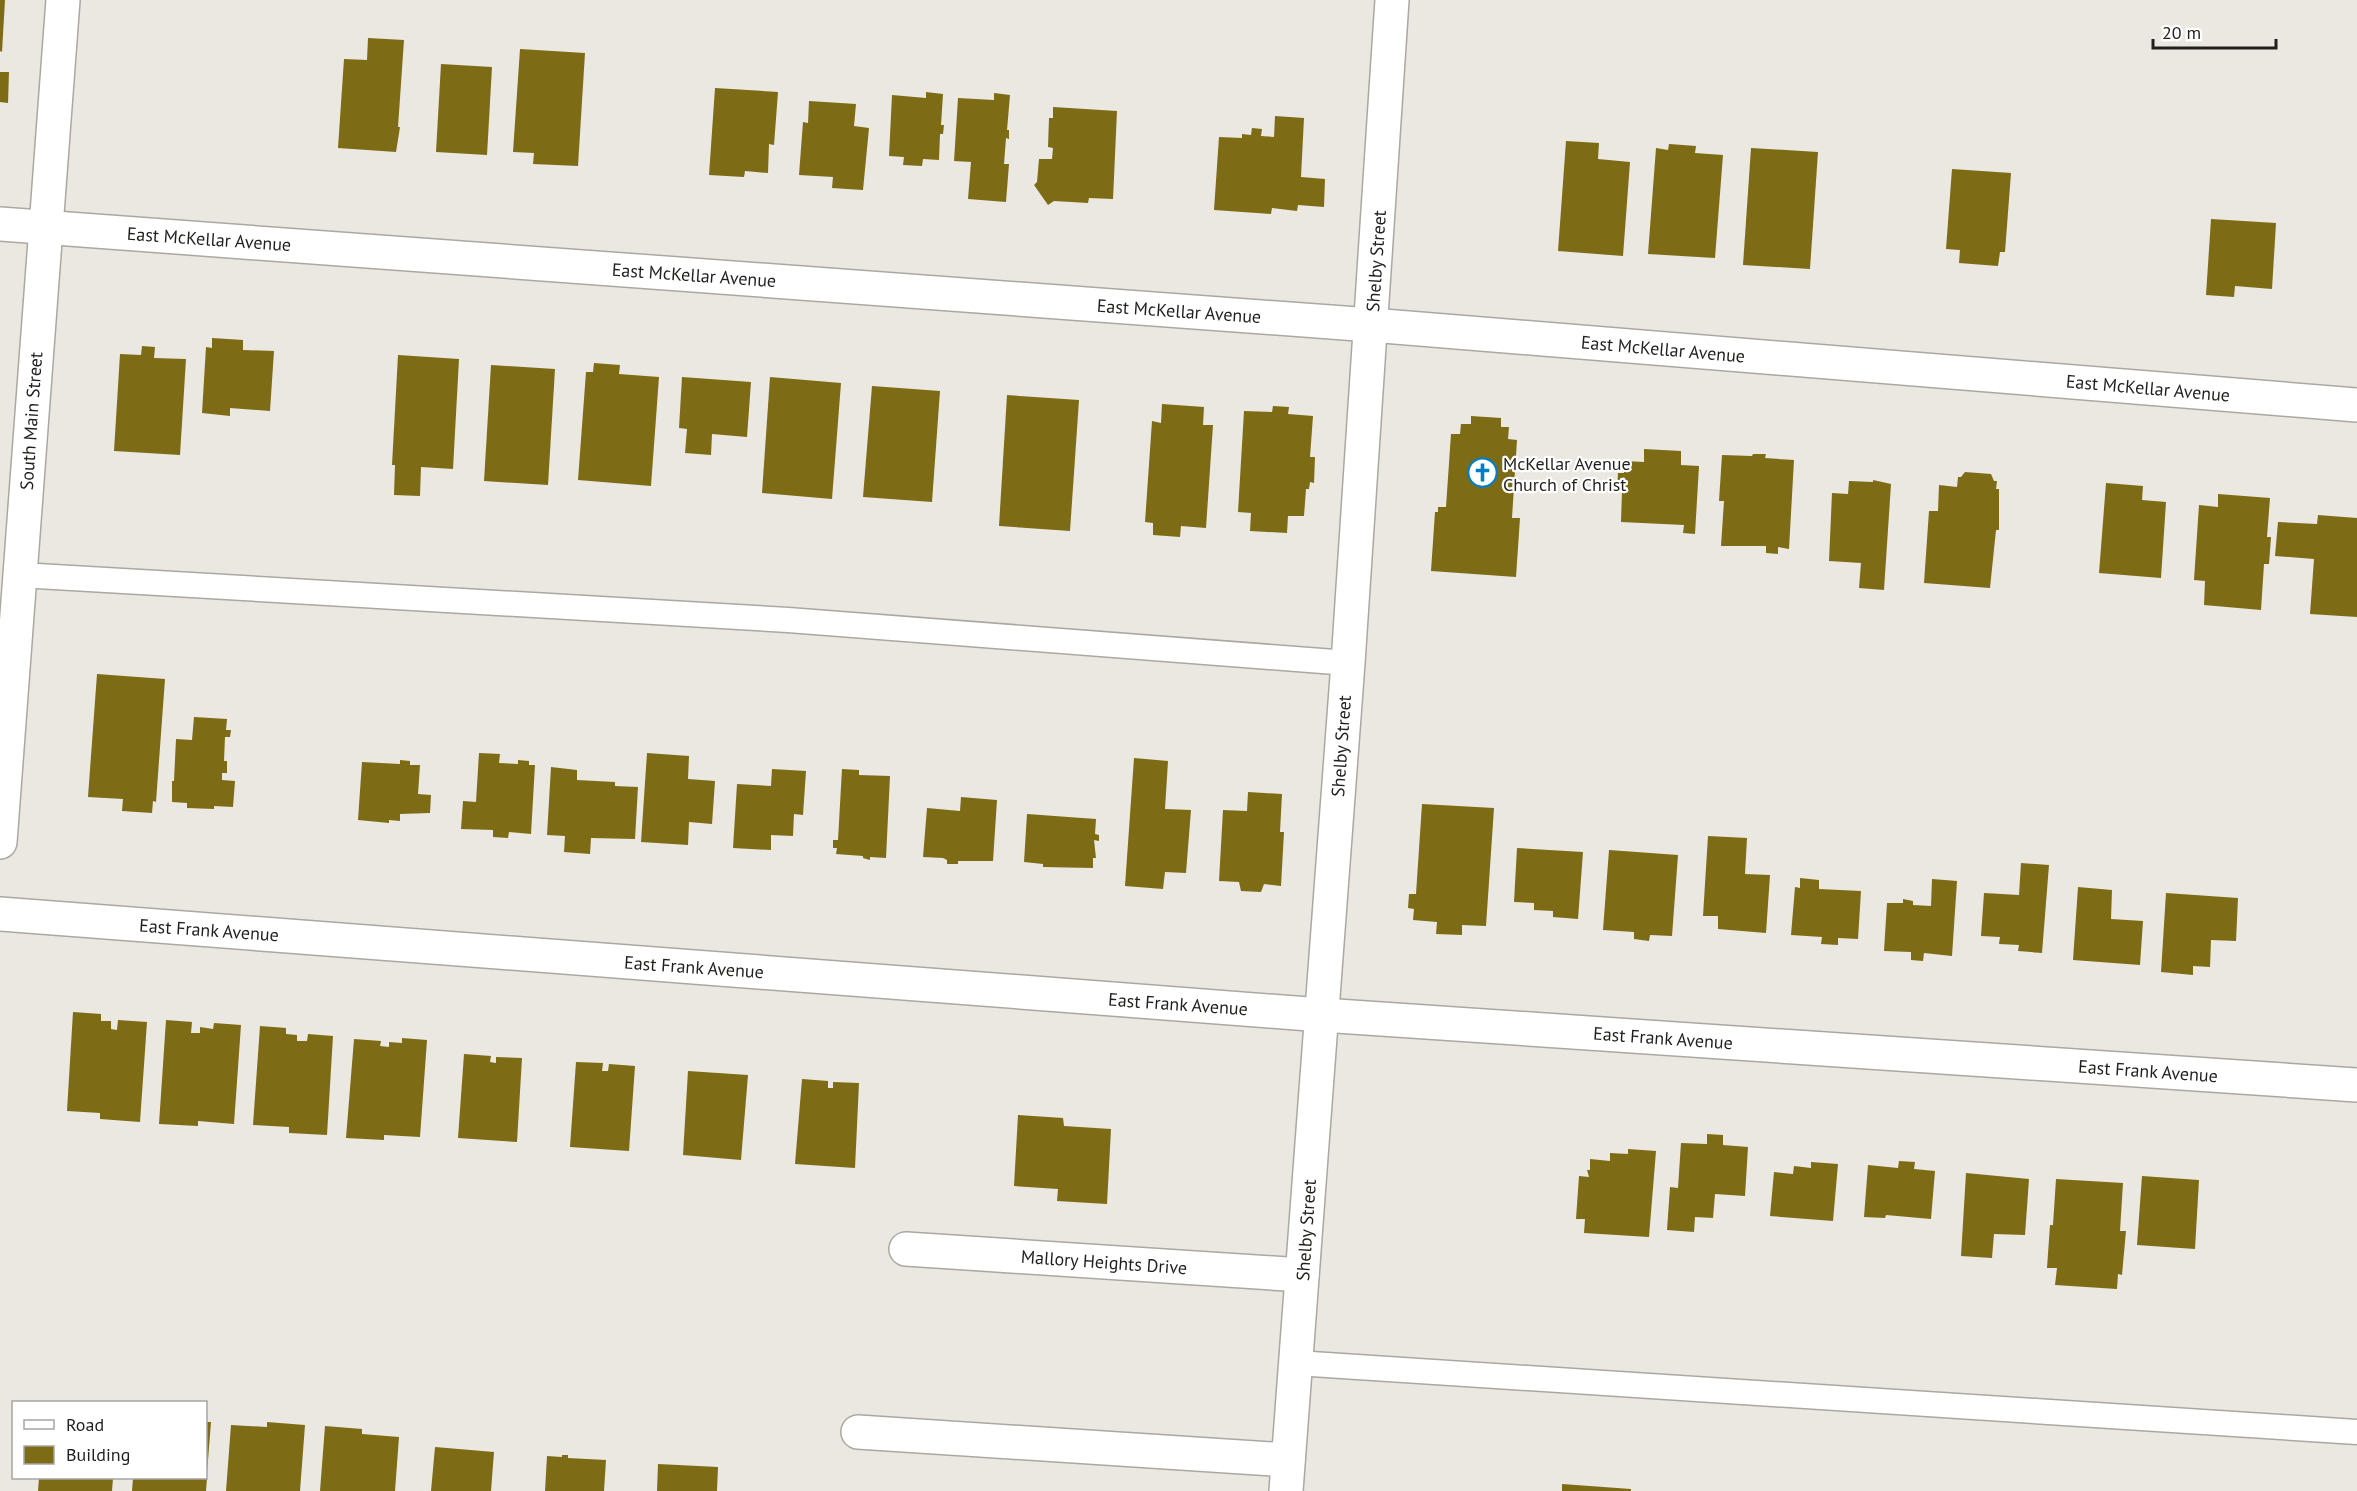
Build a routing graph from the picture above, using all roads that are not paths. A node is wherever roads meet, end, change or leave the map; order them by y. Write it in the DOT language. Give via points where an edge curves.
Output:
graph roads {
  1 [pos="63,0"];
  2 [pos="1392,0"];
  3 [pos="0,224"];
  4 [pos="45,227"];
  5 [pos="1371,325"];
  6 [pos="2357,405"];
  7 [pos="20,574"];
  8 [pos="1347,663"];
  9 [pos="0,842"];
  10 [pos="0,914"];
  11 [pos="1322,1016"];
  12 [pos="2357,1085"];
  13 [pos="906,1248"];
  14 [pos="1302,1275"];
  15 [pos="1296,1363"];
  16 [pos="858,1432"];
  17 [pos="2357,1432"];
  18 [pos="1287,1476"];
  1 -- 4 [label="street, South Main Street"];
  2 -- 5 [label="street, Shelby Street"];
  3 -- 4 [label="street, East McKellar Avenue"];
  4 -- 5 [label="street, East McKellar Avenue"];
  4 -- 7 [label="street, South Main Street"];
  5 -- 6 [label="street, East McKellar Avenue"];
  5 -- 8 [label="street, Shelby Street"];
  7 -- 8 [label="lane" via="788,620"];
  7 -- 9 [label="street, South Main Street"];
  8 -- 11 [label="street, Shelby Street"];
  10 -- 11 [label="street, East Frank Avenue"];
  11 -- 12 [label="street, East Frank Avenue"];
  11 -- 14 [label="street, Shelby Street"];
  13 -- 14 [label="street, Mallory Heights Drive"];
  14 -- 15 [label="street, Shelby Street"];
  15 -- 17 [label="lane"];
  15 -- 18 [label="street, Shelby Street"];
  16 -- 18 [label="street"];
}
